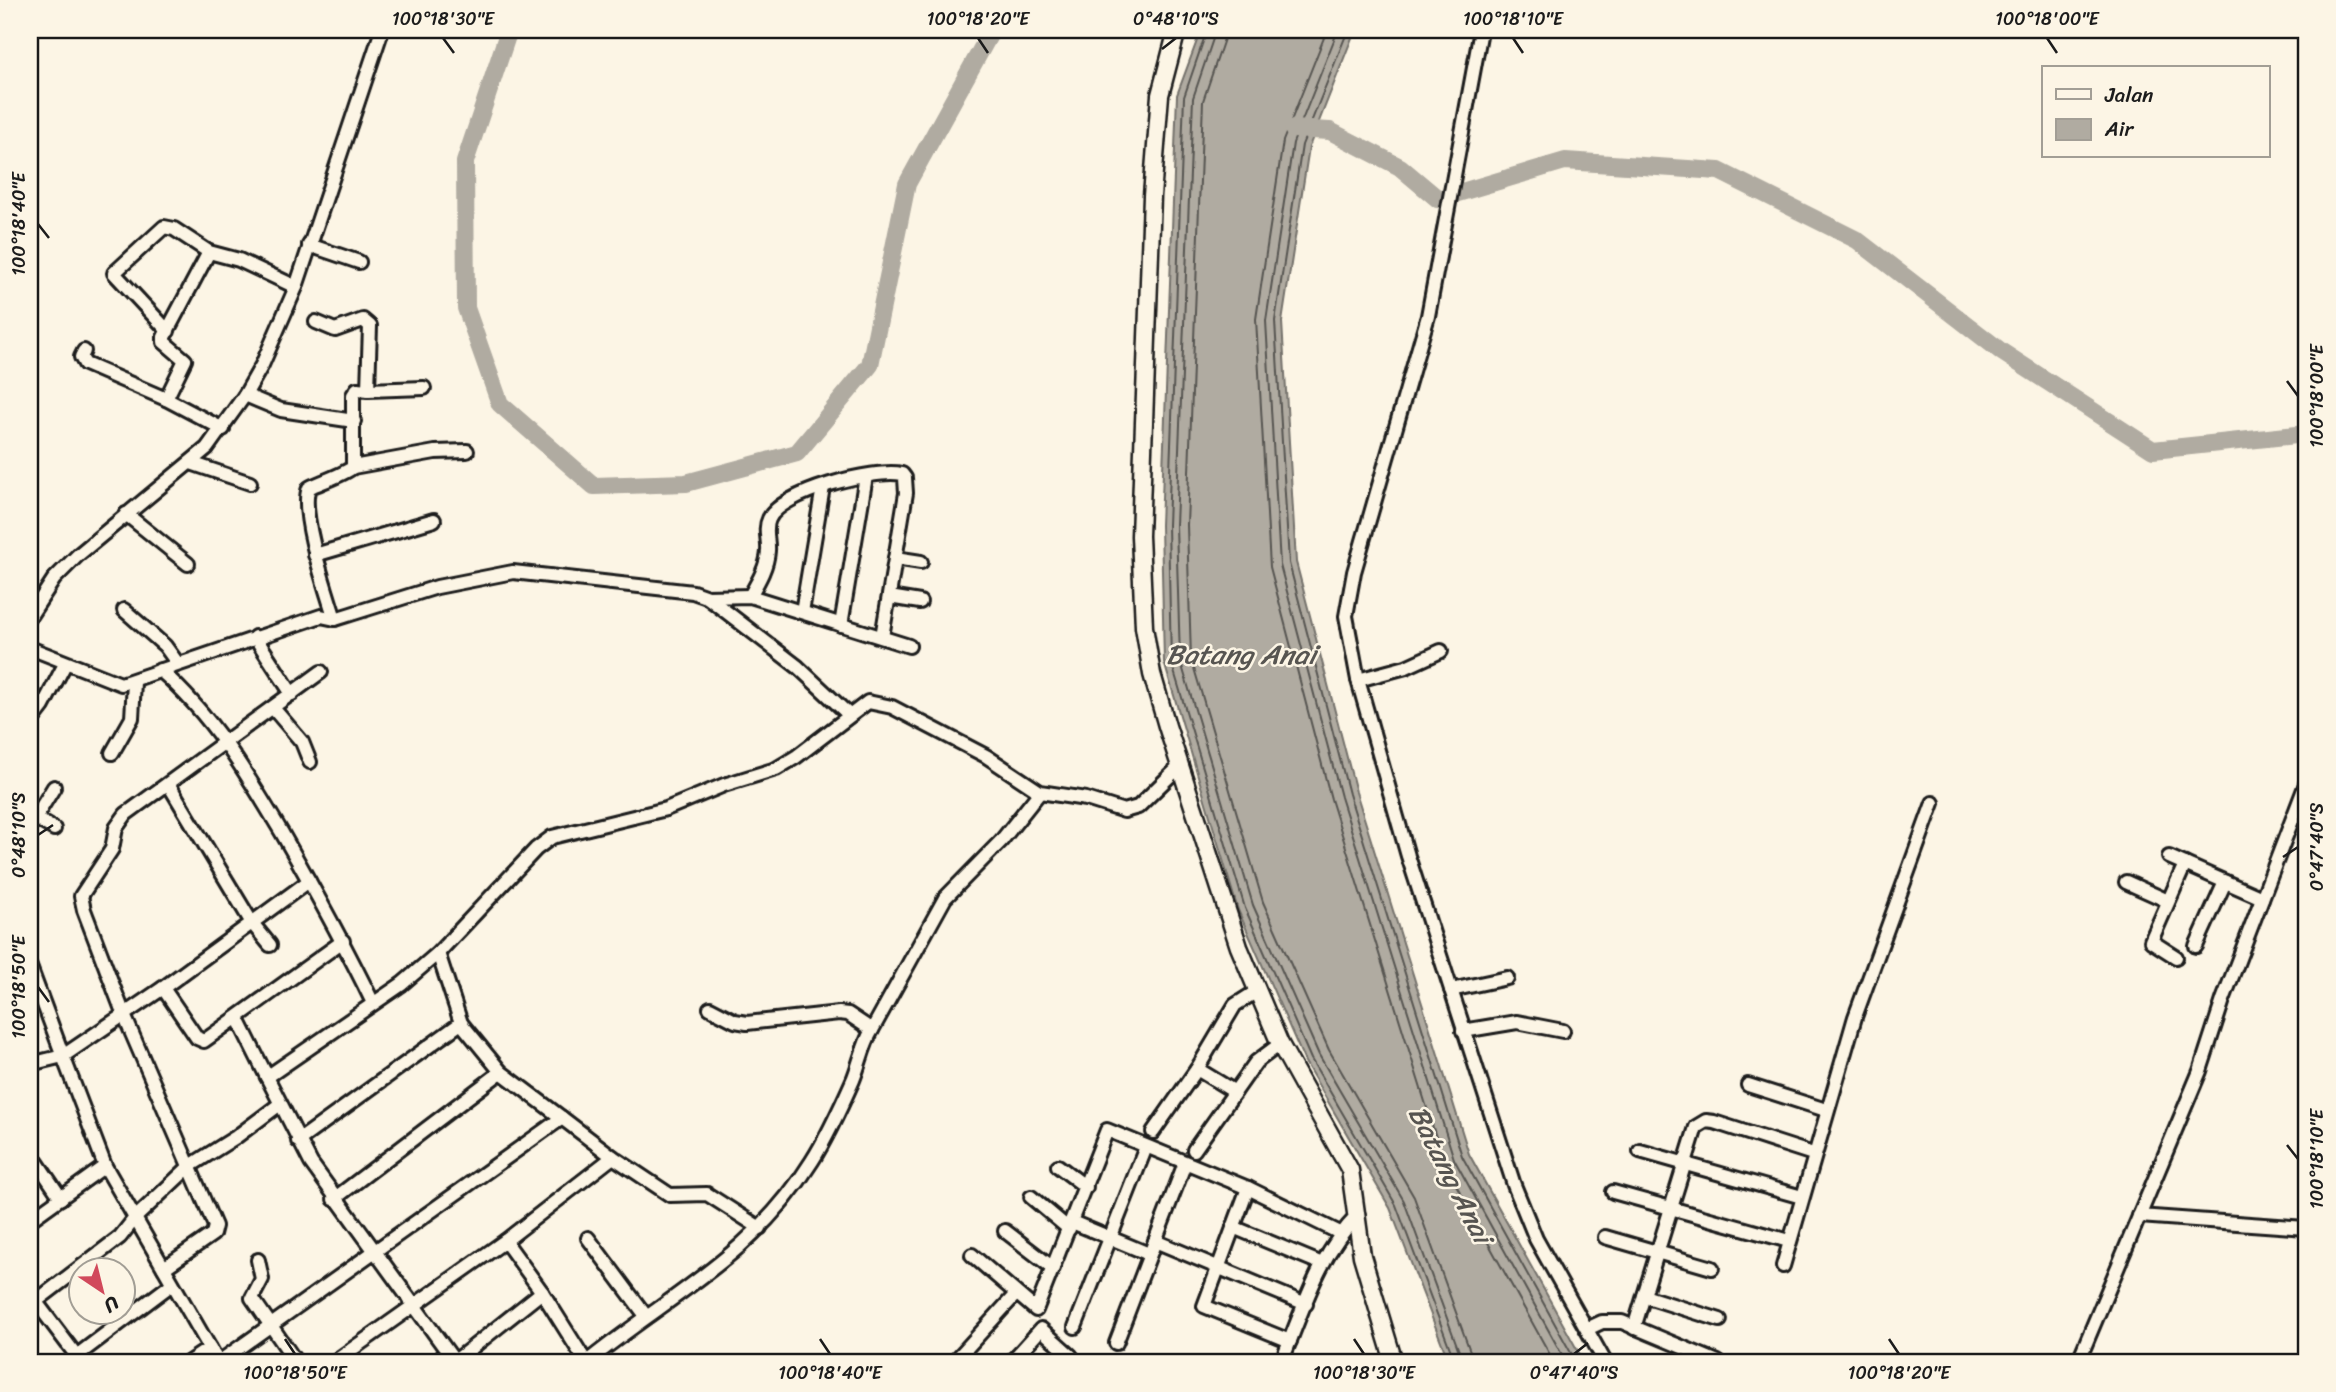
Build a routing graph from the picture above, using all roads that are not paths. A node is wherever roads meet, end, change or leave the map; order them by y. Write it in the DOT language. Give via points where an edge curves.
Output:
graph roads {
  1 [pos="382,30"];
  2 [pos="1177,30"];
  3 [pos="1481,30"];
  4 [pos="309,245"];
  5 [pos="209,252"];
  6 [pos="359,262"];
  7 [pos="296,287"];
  8 [pos="316,322"];
  9 [pos="168,331"];
  10 [pos="84,351"];
  11 [pos="424,388"];
  12 [pos="368,390"];
  13 [pos="245,395"];
  14 [pos="166,399"];
  15 [pos="354,421"];
  16 [pos="223,429"];
  17 [pos="467,451"];
  18 [pos="191,463"];
  19 [pos="353,467"];
  20 [pos="866,476"];
  21 [pos="250,483"];
  22 [pos="823,486"];
  23 [pos="126,514"];
  24 [pos="434,520"];
  25 [pos="316,555"];
  26 [pos="895,558"];
  27 [pos="921,562"];
  28 [pos="188,564"];
  29 [pos="750,596"];
  30 [pos="707,597"];
  31 [pos="889,597"];
  32 [pos="920,602"];
  33 [pos="124,610"];
  34 [pos="802,612"];
  35 [pos="30,616"];
  36 [pos="335,618"];
  37 [pos="841,625"];
  38 [pos="255,637"];
  39 [pos="882,637"];
  40 [pos="909,646"];
  41 [pos="30,648"];
  42 [pos="1441,651"];
  43 [pos="65,664"];
  44 [pos="177,664"];
  45 [pos="160,670"];
  46 [pos="321,672"];
  47 [pos="1358,680"];
  48 [pos="134,682"];
  49 [pos="292,694"];
  50 [pos="272,708"];
  51 [pos="848,714"];
  52 [pos="30,723"];
  53 [pos="225,740"];
  54 [pos="112,753"];
  55 [pos="310,762"];
  56 [pos="1180,766"];
  57 [pos="2306,784"];
  58 [pos="169,785"];
  59 [pos="54,787"];
  60 [pos="1040,792"];
  61 [pos="1933,803"];
  62 [pos="33,816"];
  63 [pos="54,829"];
  64 [pos="2169,857"];
  65 [pos="2185,864"];
  66 [pos="309,881"];
  67 [pos="2126,882"];
  68 [pos="2225,882"];
  69 [pos="2262,898"];
  70 [pos="2168,901"];
  71 [pos="252,923"];
  72 [pos="343,941"];
  73 [pos="270,945"];
  74 [pos="2196,946"];
  75 [pos="438,953"];
  76 [pos="2176,957"];
  77 [pos="30,967"];
  78 [pos="1507,978"];
  79 [pos="163,988"];
  80 [pos="34,990"];
  81 [pos="1451,990"];
  82 [pos="1257,991"];
  83 [pos="373,1003"];
  84 [pos="710,1008"];
  85 [pos="124,1015"];
  86 [pos="238,1019"];
  87 [pos="461,1023"];
  88 [pos="872,1030"];
  89 [pos="1464,1031"];
  90 [pos="1563,1031"];
  91 [pos="1280,1044"];
  92 [pos="63,1056"];
  93 [pos="30,1064"];
  94 [pos="1197,1069"];
  95 [pos="501,1072"];
  96 [pos="267,1077"];
  97 [pos="1748,1085"];
  98 [pos="1235,1092"];
  99 [pos="280,1104"];
  100 [pos="1826,1110"];
  101 [pos="562,1118"];
  102 [pos="1153,1132"];
  103 [pos="298,1141"];
  104 [pos="1146,1147"];
  105 [pos="1194,1150"];
  106 [pos="1640,1151"];
  107 [pos="30,1152"];
  108 [pos="1814,1154"];
  109 [pos="613,1157"];
  110 [pos="1185,1163"];
  111 [pos="1685,1165"];
  112 [pos="105,1166"];
  113 [pos="190,1166"];
  114 [pos="1058,1166"];
  115 [pos="1086,1187"];
  116 [pos="1248,1188"];
  117 [pos="1614,1192"];
  118 [pos="1031,1197"];
  119 [pos="1802,1197"];
  120 [pos="61,1198"];
  121 [pos="334,1199"];
  122 [pos="1672,1209"];
  123 [pos="1358,1215"];
  124 [pos="2139,1216"];
  125 [pos="135,1218"];
  126 [pos="30,1220"];
  127 [pos="1070,1225"];
  128 [pos="1233,1227"];
  129 [pos="760,1228"];
  130 [pos="2306,1228"];
  131 [pos="1005,1231"];
  132 [pos="1340,1233"];
  133 [pos="1605,1237"];
  134 [pos="588,1238"];
  135 [pos="1110,1238"];
  136 [pos="505,1241"];
  137 [pos="1155,1241"];
  138 [pos="1789,1241"];
  139 [pos="1659,1250"];
  140 [pos="375,1251"];
  141 [pos="1149,1254"];
  142 [pos="971,1255"];
  143 [pos="258,1260"];
  144 [pos="1320,1264"];
  145 [pos="1783,1266"];
  146 [pos="1216,1267"];
  147 [pos="163,1268"];
  148 [pos="1053,1268"];
  149 [pos="1712,1268"];
  150 [pos="172,1284"];
  151 [pos="542,1292"];
  152 [pos="1016,1294"];
  153 [pos="1644,1296"];
  154 [pos="32,1298"];
  155 [pos="414,1303"];
  156 [pos="1306,1304"];
  157 [pos="646,1316"];
  158 [pos="1720,1320"];
  159 [pos="269,1326"];
  160 [pos="1075,1327"];
  161 [pos="1634,1328"];
  162 [pos="1587,1329"];
  163 [pos="1116,1343"];
  164 [pos="210,1348"];
  165 [pos="76,1360"];
  166 [pos="189,1362"];
  167 [pos="219,1362"];
  168 [pos="296,1362"];
  169 [pos="334,1362"];
  170 [pos="454,1362"];
  171 [pos="587,1362"];
  172 [pos="954,1362"];
  173 [pos="1011,1362"];
  174 [pos="1066,1362"];
  175 [pos="1394,1362"];
  176 [pos="1605,1362"];
  177 [pos="1718,1362"];
  178 [pos="2078,1362"];
  1 -- 4 [label="street"];
  2 -- 56 [label="street" via="1160,95 1155,154 1140,536 1150,662"];
  3 -- 47 [label="street" via="1428,316 1347,598 1348,636"];
  4 -- 6 [label="street"];
  4 -- 7 [label="street"];
  5 -- 7 [label="street" via="239,260"];
  5 -- 9 [label="street"];
  5 -- 9 [label="street" via="164,227 115,270 115,276"];
  7 -- 13 [label="street"];
  8 -- 12 [label="street" via="335,330 368,321"];
  9 -- 14 [label="street" via="164,342 185,360"];
  10 -- 14 [label="street" via="85,364"];
  11 -- 12 [label="street"];
  12 -- 15 [label="street" via="355,390"];
  13 -- 15 [label="street" via="281,410"];
  13 -- 16 [label="street"];
  14 -- 16 [label="street"];
  15 -- 19 [label="street"];
  16 -- 18 [label="street"];
  17 -- 19 [label="street"];
  18 -- 21 [label="street"];
  18 -- 23 [label="street"];
  19 -- 25 [label="street" via="336,479 310,487 308,505"];
  20 -- 22 [label="street"];
  20 -- 26 [label="street" via="894,472 905,478"];
  20 -- 37 [label="street"];
  22 -- 29 [label="street" via="773,512 767,523 764,569"];
  22 -- 34 [label="street"];
  23 -- 28 [label="street"];
  23 -- 35 [label="street" via="54,579"];
  24 -- 25 [label="street"];
  25 -- 36 [label="street"];
  26 -- 27 [label="street"];
  26 -- 31 [label="street"];
  29 -- 30 [label="street"];
  29 -- 34 [label="street"];
  30 -- 36 [label="street" via="513,572 437,587"];
  30 -- 51 [label="street" via="798,667"];
  31 -- 32 [label="street"];
  31 -- 39 [label="street"];
  33 -- 44 [label="street" via="165,646"];
  34 -- 37 [label="street"];
  36 -- 38 [label="street" via="321,616"];
  37 -- 39 [label="street"];
  38 -- 44 [label="street"];
  38 -- 49 [label="street"];
  39 -- 40 [label="street"];
  41 -- 43 [label="street"];
  42 -- 47 [label="street" via="1406,667"];
  43 -- 48 [label="street" via="114,683"];
  43 -- 52 [label="street"];
  44 -- 45 [label="street"];
  45 -- 48 [label="street"];
  45 -- 53 [label="street"];
  46 -- 49 [label="street"];
  47 -- 81 [label="street"];
  48 -- 54 [label="street" via="132,718"];
  49 -- 50 [label="street"];
  50 -- 53 [label="street"];
  50 -- 55 [label="street" via="302,742"];
  51 -- 60 [label="street" via="868,702 892,707 986,756"];
  51 -- 75 [label="street" via="776,769 666,809 552,837"];
  53 -- 58 [label="street"];
  53 -- 66 [label="street"];
  56 -- 60 [label="street" via="1129,812"];
  56 -- 82 [label="street"];
  57 -- 69 [label="street"];
  58 -- 71 [label="street"];
  58 -- 85 [label="street" via="119,821 112,849 81,896"];
  59 -- 62 [label="street"];
  60 -- 88 [label="street" via="1002,841 945,898"];
  61 -- 100 [label="street"];
  62 -- 63 [label="street"];
  64 -- 65 [label="street"];
  65 -- 68 [label="street"];
  65 -- 70 [label="street"];
  66 -- 71 [label="street"];
  66 -- 72 [label="street"];
  67 -- 70 [label="street"];
  68 -- 69 [label="street"];
  68 -- 74 [label="street"];
  69 -- 124 [label="street" via="2200,1071"];
  70 -- 76 [label="street" via="2151,941"];
  71 -- 73 [label="street"];
  71 -- 79 [label="street"];
  72 -- 83 [label="street"];
  72 -- 86 [label="street"];
  75 -- 83 [label="street"];
  75 -- 87 [label="street"];
  77 -- 80 [label="street"];
  78 -- 81 [label="street"];
  79 -- 85 [label="street"];
  79 -- 86 [label="street" via="201,1041"];
  80 -- 92 [label="street"];
  81 -- 89 [label="street"];
  82 -- 91 [label="street"];
  82 -- 94 [label="street" via="1235,1005"];
  83 -- 96 [label="street"];
  84 -- 88 [label="street" via="747,1023 848,1014"];
  85 -- 92 [label="street"];
  85 -- 113 [label="street"];
  86 -- 96 [label="street"];
  87 -- 95 [label="street"];
  87 -- 103 [label="street"];
  88 -- 129 [label="street" via="813,1160"];
  89 -- 90 [label="street" via="1517,1022"];
  89 -- 162 [label="street" via="1530,1226"];
  91 -- 98 [label="street" via="1261,1056"];
  91 -- 123 [label="street" via="1350,1170"];
  92 -- 93 [label="street"];
  92 -- 112 [label="street"];
  94 -- 98 [label="street"];
  94 -- 102 [label="street"];
  95 -- 101 [label="street"];
  95 -- 121 [label="street"];
  96 -- 99 [label="street"];
  97 -- 100 [label="street"];
  98 -- 105 [label="street"];
  99 -- 103 [label="street"];
  99 -- 113 [label="street"];
  100 -- 108 [label="street"];
  101 -- 109 [label="street"];
  101 -- 140 [label="street"];
  103 -- 121 [label="street"];
  104 -- 110 [label="street"];
  104 -- 115 [label="street" via="1108,1130"];
  104 -- 135 [label="street"];
  106 -- 111 [label="street"];
  107 -- 120 [label="street"];
  108 -- 111 [label="street" via="1706,1121 1696,1127"];
  108 -- 119 [label="street"];
  109 -- 129 [label="street" via="670,1195 707,1194"];
  109 -- 136 [label="street"];
  110 -- 116 [label="street"];
  110 -- 137 [label="street"];
  111 -- 119 [label="street"];
  111 -- 122 [label="street"];
  112 -- 120 [label="street"];
  112 -- 125 [label="street"];
  113 -- 125 [label="street"];
  113 -- 147 [label="street" via="215,1231"];
  114 -- 115 [label="street"];
  115 -- 127 [label="street"];
  116 -- 128 [label="street"];
  116 -- 132 [label="street"];
  117 -- 122 [label="street"];
  118 -- 127 [label="street"];
  119 -- 138 [label="street"];
  120 -- 126 [label="street"];
  121 -- 140 [label="street"];
  122 -- 138 [label="street"];
  122 -- 139 [label="street"];
  123 -- 132 [label="street"];
  123 -- 175 [label="street" via="1362,1256"];
  124 -- 130 [label="street"];
  124 -- 178 [label="street"];
  125 -- 147 [label="street"];
  125 -- 154 [label="street" via="120,1237"];
  127 -- 135 [label="street"];
  127 -- 148 [label="street"];
  128 -- 144 [label="street"];
  128 -- 146 [label="street"];
  129 -- 157 [label="street" via="698,1284"];
  131 -- 148 [label="street"];
  132 -- 144 [label="street"];
  133 -- 139 [label="street"];
  134 -- 157 [label="street"];
  135 -- 141 [label="street"];
  135 -- 160 [label="street"];
  136 -- 151 [label="street"];
  136 -- 155 [label="street"];
  137 -- 141 [label="street"];
  137 -- 146 [label="street"];
  138 -- 145 [label="street"];
  139 -- 149 [label="street"];
  139 -- 153 [label="street"];
  140 -- 155 [label="street"];
  140 -- 159 [label="street"];
  141 -- 163 [label="street"];
  142 -- 152 [label="street"];
  143 -- 159 [label="street" via="262,1279 252,1298"];
  144 -- 156 [label="street"];
  146 -- 156 [label="street"];
  146 -- 156 [label="street" via="1204,1300 1206,1309 1288,1347"];
  147 -- 150 [label="street"];
  148 -- 152 [label="street" via="1036,1310"];
  150 -- 164 [label="street"];
  150 -- 165 [label="street"];
  151 -- 170 [label="street"];
  151 -- 171 [label="street"];
  152 -- 172 [label="street"];
  153 -- 158 [label="street"];
  153 -- 161 [label="street"];
  154 -- 165 [label="street"];
  155 -- 169 [label="street"];
  155 -- 170 [label="street"];
  157 -- 171 [label="street"];
  159 -- 167 [label="street"];
  159 -- 168 [label="street"];
  161 -- 162 [label="street" via="1613,1320"];
  161 -- 177 [label="street"];
  162 -- 176 [label="street"];
  164 -- 166 [label="street"];
  164 -- 167 [label="street"];
  173 -- 174 [label="street" via="1041,1329 1071,1356"];
}
